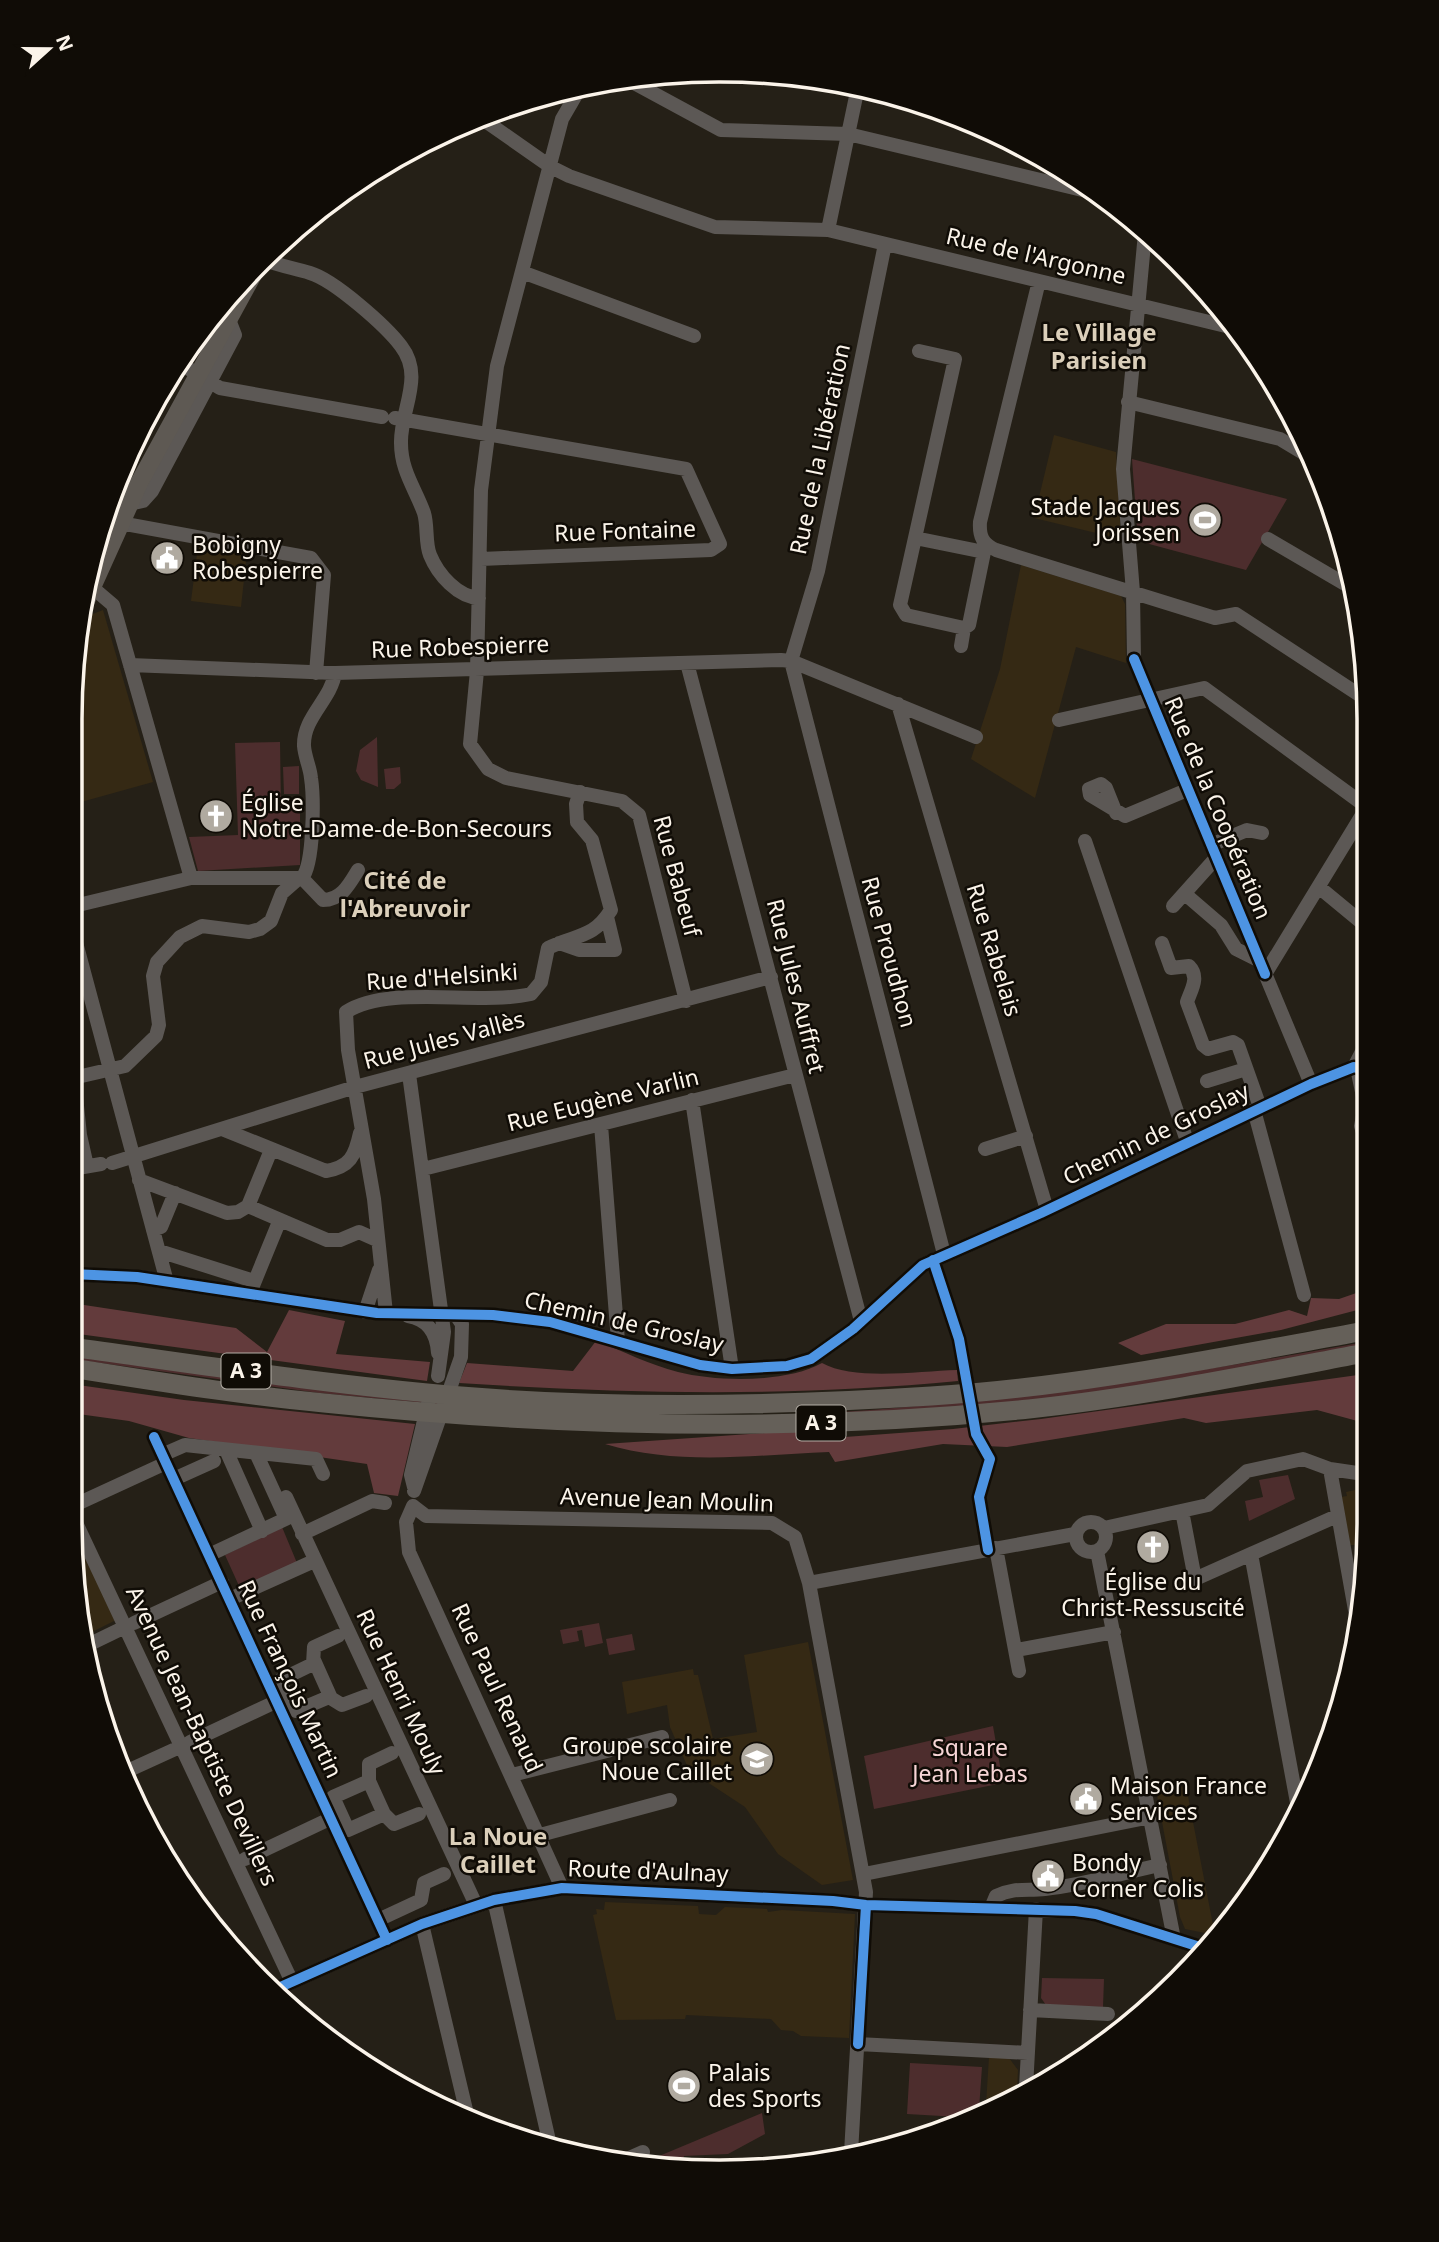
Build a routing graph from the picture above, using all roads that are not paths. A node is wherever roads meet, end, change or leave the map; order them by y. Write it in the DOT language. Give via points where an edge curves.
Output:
graph roads {
  1 [pos="642,87"];
  2 [pos="856,97"];
  3 [pos="573,99"];
  4 [pos="491,125"];
  5 [pos="848,134"];
  6 [pos="551,167"];
  7 [pos="1069,187"];
  8 [pos="828,230"];
  9 [pos="885,244"];
  10 [pos="1144,244"];
  11 [pos="274,264"];
  12 [pos="522,272"];
  13 [pos="1039,281"];
  14 [pos="1138,304"];
  15 [pos="234,306"];
  16 [pos="1219,324"];
  17 [pos="694,336"];
  18 [pos="919,351"];
  19 [pos="188,368"];
  20 [pos="203,378"];
  21 [pos="1128,402"];
  22 [pos="394,418"];
  23 [pos="487,433"];
  24 [pos="1296,448"];
  25 [pos="113,525"];
  26 [pos="915,538"];
  27 [pos="1268,539"];
  28 [pos="986,547"];
  29 [pos="481,559"];
  30 [pos="1342,581"];
  31 [pos="1133,592"];
  32 [pos="479,598"];
  33 [pos="93,601"];
  34 [pos="964,628"];
  35 [pos="961,646"];
  36 [pos="791,661"];
  37 [pos="687,663"];
  38 [pos="130,665"];
  39 [pos="477,671"];
  40 [pos="316,673"];
  41 [pos="335,673"];
  42 [pos="1356,693"];
  43 [pos="1149,698"];
  44 [pos="898,704"];
  45 [pos="1059,720"];
  46 [pos="976,737"];
  47 [pos="1187,790"];
  48 [pos="580,792"];
  49 [pos="1357,800"];
  50 [pos="1116,813"];
  51 [pos="1357,824"];
  52 [pos="1262,833"];
  53 [pos="1085,841"];
  54 [pos="1214,852"];
  55 [pos="358,870"];
  56 [pos="191,878"];
  57 [pos="300,878"];
  58 [pos="1320,888"];
  59 [pos="1185,894"];
  60 [pos="82,904"];
  61 [pos="1173,906"];
  62 [pos="607,917"];
  63 [pos="1357,919"];
  64 [pos="559,943"];
  65 [pos="1162,943"];
  66 [pos="82,965"];
  67 [pos="1262,968"];
  68 [pos="771,977"];
  69 [pos="686,1001"];
  70 [pos="109,1068"];
  71 [pos="1246,1069"];
  72 [pos="1355,1069"];
  73 [pos="409,1074"];
  74 [pos="82,1075"];
  75 [pos="795,1075"];
  76 [pos="1207,1081"];
  77 [pos="1311,1084"];
  78 [pos="355,1087"];
  79 [pos="692,1100"];
  80 [pos="1257,1108"];
  81 [pos="601,1125"];
  82 [pos="362,1126"];
  83 [pos="222,1129"];
  84 [pos="1026,1136"];
  85 [pos="82,1138"];
  86 [pos="1187,1141"];
  87 [pos="985,1149"];
  88 [pos="271,1150"];
  89 [pos="133,1158"];
  90 [pos="100,1164"];
  91 [pos="346,1164"];
  92 [pos="82,1167"];
  93 [pos="423,1169"];
  94 [pos="369,1176"];
  95 [pos="139,1180"];
  96 [pos="175,1193"];
  97 [pos="373,1199"];
  98 [pos="248,1206"];
  99 [pos="1047,1210"];
  100 [pos="279,1222"];
  101 [pos="153,1230"];
  102 [pos="359,1232"];
  103 [pos="377,1240"];
  104 [pos="159,1251"];
  105 [pos="944,1254"];
  106 [pos="380,1266"];
  107 [pos="82,1276"];
  108 [pos="167,1282"];
  109 [pos="252,1287"];
  110 [pos="1304,1295"];
  111 [pos="365,1312"];
  112 [pos="386,1313"];
  113 [pos="449,1314"];
  114 [pos="482,1314"];
  115 [pos="1357,1320"];
  116 [pos="861,1321"];
  117 [pos="1357,1332"];
  118 [pos="618,1340"];
  119 [pos="1313,1340"];
  120 [pos="82,1348"];
  121 [pos="1357,1355"];
  122 [pos="461,1357"];
  123 [pos="1337,1359"];
  124 [pos="1357,1363"];
  125 [pos="732,1368"];
  126 [pos="82,1370"];
  127 [pos="438,1376"];
  128 [pos="154,1437"];
  129 [pos="226,1450"];
  130 [pos="256,1453"];
  131 [pos="164,1459"];
  132 [pos="214,1461"];
  133 [pos="1331,1469"];
  134 [pos="1357,1473"];
  135 [pos="323,1474"];
  136 [pos="174,1479"];
  137 [pos="414,1487"];
  138 [pos="286,1497"];
  139 [pos="82,1503"];
  140 [pos="385,1503"];
  141 [pos="413,1506"];
  142 [pos="1182,1511"];
  143 [pos="1337,1516"];
  144 [pos="290,1517"];
  145 [pos="82,1524"];
  146 [pos="1104,1528"];
  147 [pos="262,1531"];
  148 [pos="302,1534"];
  149 [pos="1075,1534"];
  150 [pos="996,1548"];
  151 [pos="1097,1551"];
  152 [pos="1251,1554"];
  153 [pos="209,1555"];
  154 [pos="314,1561"];
  155 [pos="222,1582"];
  156 [pos="809,1583"];
  157 [pos="1352,1595"];
  158 [pos="230,1600"];
  159 [pos="130,1625"];
  160 [pos="1114,1632"];
  161 [pos="338,1636"];
  162 [pos="93,1642"];
  163 [pos="1016,1650"];
  164 [pos="314,1660"];
  165 [pos="1019,1671"];
  166 [pos="366,1696"];
  167 [pos="331,1698"];
  168 [pos="282,1699"];
  169 [pos="662,1738"];
  170 [pos="186,1744"];
  171 [pos="392,1753"];
  172 [pos="132,1769"];
  173 [pos="512,1775"];
  174 [pos="369,1781"];
  175 [pos="1295,1794"];
  176 [pos="670,1800"];
  177 [pos="384,1814"];
  178 [pos="419,1814"];
  179 [pos="336,1816"];
  180 [pos="1151,1817"];
  181 [pos="540,1835"];
  182 [pos="245,1859"];
  183 [pos="1160,1865"];
  184 [pos="444,1874"];
  185 [pos="864,1874"];
  186 [pos="562,1888"];
  187 [pos="494,1900"];
  188 [pos="476,1905"];
  189 [pos="866,1905"];
  190 [pos="992,1908"];
  191 [pos="1036,1909"];
  192 [pos="378,1920"];
  193 [pos="422,1924"];
  194 [pos="1174,1939"];
  195 [pos="387,1940"];
  196 [pos="1196,1946"];
  197 [pos="285,1985"];
  198 [pos="1030,2010"];
  199 [pos="1108,2014"];
  200 [pos="858,2044"];
  201 [pos="1028,2053"];
  202 [pos="1026,2080"];
  203 [pos="465,2106"];
  204 [pos="548,2136"];
  205 [pos="851,2146"];
  206 [pos="643,2152"];
  207 [pos="638,2154"];
  1 -- 5 [label="street" via="721,130"];
  2 -- 5 [label="street"];
  3 -- 6 [label="street, Rue Babeuf" via="562,119"];
  4 -- 6 [label="street, Rue de l'Argonne"];
  5 -- 7 [label="street"];
  5 -- 8 [label="street"];
  6 -- 8 [label="street, Rue de l'Argonne" via="715,227"];
  6 -- 12 [label="street, Rue Babeuf"];
  8 -- 9 [label="street, Rue de l'Argonne"];
  9 -- 13 [label="street, Rue de l'Argonne"];
  9 -- 36 [label="street, Rue de la Libération" via="818,571"];
  10 -- 14 [label="street, Rue de la Coopération"];
  11 -- 22 [label="street" via="312,273 340,288 401,346 412,374"];
  12 -- 17 [label="street"];
  12 -- 23 [label="street, Rue Babeuf" via="496,375"];
  13 -- 14 [label="street, Rue de l'Argonne"];
  13 -- 28 [label="street" via="980,522 979,533"];
  14 -- 16 [label="street, Rue de l'Argonne"];
  14 -- 21 [label="street, Rue de la Coopération"];
  15 -- 20 [label="main road"];
  18 -- 26 [label="street" via="955,359"];
  19 -- 20 [label="street"];
  20 -- 22 [label="street" via="220,388"];
  20 -- 25 [label="main road"];
  21 -- 24 [label="street" via="1280,439"];
  21 -- 31 [label="street, Rue de la Coopération" via="1123,469"];
  22 -- 23 [label="street"];
  22 -- 32 [label="street" via="403,468 424,514 430,555 460,594"];
  23 -- 29 [label="street, Rue Babeuf"];
  23 -- 29 [label="street, Rue Fontaine" via="686,470 720,544 711,550"];
  25 -- 40 [label="street" via="311,558 324,575"];
  26 -- 28 [label="street"];
  26 -- 34 [label="street" via="900,605 906,615"];
  27 -- 30 [label="street"];
  28 -- 31 [label="street"];
  28 -- 34 [label="street" via="969,625"];
  29 -- 32 [label="street, Rue Babeuf"];
  31 -- 42 [label="street" via="1215,618 1236,614"];
  31 -- 43 [label="street, Rue de la Coopération" via="1134,659"];
  32 -- 39 [label="street, Rue Babeuf"];
  33 -- 38 [label="street" via="113,605"];
  34 -- 35 [label="street"];
  36 -- 37 [label="street, Rue Robespierre"];
  36 -- 44 [label="street"];
  36 -- 105 [label="street, Rue Proudhon"];
  37 -- 39 [label="street, Rue Robespierre"];
  37 -- 68 [label="street, Rue Jules Auffret"];
  38 -- 40 [label="street, Rue Robespierre"];
  38 -- 56 [label="street"];
  39 -- 41 [label="street, Rue Robespierre"];
  39 -- 48 [label="street, Rue Babeuf" via="470,744 478,759 506,778"];
  40 -- 41 [label="street, Rue Robespierre"];
  41 -- 57 [label="street" via="334,683 306,728 313,832 307,872"];
  43 -- 45 [label="street"];
  43 -- 47 [label="street, Rue de la Coopération"];
  43 -- 49 [label="street" via="1203,688"];
  44 -- 46 [label="street"];
  44 -- 84 [label="street, Rue Rabelais"];
  47 -- 50 [label="street" via="1129,815"];
  47 -- 54 [label="street, Rue de la Coopération"];
  48 -- 62 [label="street" via="576,822 592,840 611,910"];
  48 -- 69 [label="street, Rue Babeuf" via="622,801 639,816"];
  51 -- 58 [label="street"];
  52 -- 54 [label="street" via="1247,830"];
  53 -- 86 [label="street"];
  54 -- 59 [label="street"];
  54 -- 67 [label="street, Rue de la Coopération"];
  55 -- 57 [label="street" via="339,896 328,901"];
  56 -- 57 [label="street"];
  56 -- 60 [label="street"];
  57 -- 70 [label="street" via="282,893 271,921 260,929 249,932 202,926 180,937 157,962 153,976 159,1025 156,1036 125,1066"];
  58 -- 63 [label="street"];
  58 -- 67 [label="street"];
  59 -- 61 [label="street"];
  59 -- 67 [label="street" via="1221,925 1236,949"];
  62 -- 64 [label="street" via="590,934"];
  62 -- 64 [label="street" via="615,950 579,950"];
  64 -- 78 [label="street, Rue d'Helsinki" via="548,948 541,982 531,995 361,1002 346,1012"];
  65 -- 71 [label="street" via="1171,968 1189,965 1194,971 1186,1002 1203,1045 1208,1049 1233,1042"];
  66 -- 70 [label="street"];
  67 -- 77 [label="street, Rue de la Coopération"];
  68 -- 69 [label="street, Rue Jules Vallès"];
  68 -- 75 [label="street, Rue Jules Auffret"];
  69 -- 73 [label="street, Rue Jules Vallès"];
  70 -- 74 [label="street"];
  70 -- 89 [label="street"];
  71 -- 76 [label="street"];
  71 -- 80 [label="street"];
  72 -- 77 [label="street, Chemin de Groslay"];
  73 -- 78 [label="street, Rue Jules Vallès"];
  73 -- 93 [label="street"];
  75 -- 79 [label="street, Rue Eugène Varlin"];
  75 -- 116 [label="street, Rue Jules Auffret"];
  77 -- 80 [label="street, Chemin de Groslay"];
  78 -- 82 [label="street"];
  78 -- 83 [label="street, Rue Jules Vallès"];
  79 -- 81 [label="street, Rue Eugène Varlin"];
  79 -- 125 [label="street"];
  80 -- 86 [label="street, Chemin de Groslay"];
  80 -- 110 [label="street"];
  81 -- 93 [label="street, Rue Eugène Varlin"];
  81 -- 118 [label="street"];
  82 -- 91 [label="street" via="353,1160"];
  82 -- 94 [label="street"];
  83 -- 88 [label="street"];
  83 -- 89 [label="street, Rue Jules Vallès"];
  84 -- 87 [label="street"];
  84 -- 99 [label="street, Rue Rabelais"];
  85 -- 90 [label="street"];
  86 -- 99 [label="street, Chemin de Groslay"];
  88 -- 91 [label="street" via="316,1170"];
  88 -- 98 [label="street"];
  89 -- 90 [label="street, Rue Jules Vallès"];
  89 -- 95 [label="street"];
  90 -- 92 [label="street, Rue Jules Vallès"];
  91 -- 94 [label="street"];
  93 -- 113 [label="street"];
  94 -- 97 [label="street"];
  95 -- 96 [label="street"];
  95 -- 101 [label="street"];
  96 -- 98 [label="street" via="228,1213"];
  96 -- 101 [label="street" via="161,1227"];
  97 -- 102 [label="street"];
  97 -- 103 [label="street"];
  98 -- 100 [label="street"];
  99 -- 105 [label="street, Chemin de Groslay"];
  100 -- 102 [label="street" via="327,1240"];
  100 -- 109 [label="street"];
  101 -- 104 [label="street"];
  102 -- 103 [label="street"];
  103 -- 106 [label="street"];
  104 -- 108 [label="street"];
  104 -- 109 [label="street"];
  105 -- 116 [label="street, Chemin de Groslay" via="914,1271"];
  106 -- 111 [label="street"];
  106 -- 112 [label="street"];
  107 -- 108 [label="street, Chemin de Groslay"];
  108 -- 109 [label="street, Chemin de Groslay"];
  109 -- 111 [label="street, Chemin de Groslay"];
  111 -- 112 [label="street, Chemin de Groslay"];
  112 -- 113 [label="street, Chemin de Groslay"];
  112 -- 127 [label="street" via="418,1317 428,1323 438,1346"];
  113 -- 114 [label="street, Chemin de Groslay"];
  113 -- 122 [label="street" via="462,1324"];
  113 -- 127 [label="street"];
  114 -- 118 [label="street, Chemin de Groslay" via="550,1322"];
  114 -- 122 [label="street"];
  115 -- 119 [label="highway"];
  116 -- 125 [label="street, Chemin de Groslay" via="798,1364"];
  117 -- 119 [label="highway, A 3"];
  118 -- 125 [label="street, Chemin de Groslay" via="701,1365"];
  119 -- 120 [label="highway, A 3" via="1113,1375 934,1396 696,1405 465,1396"];
  121 -- 123 [label="highway, A 3"];
  122 -- 137 [label="street"];
  123 -- 124 [label="highway"];
  123 -- 126 [label="highway, A 3" via="1051,1406 877,1421 705,1424 455,1415 248,1394"];
  127 -- 137 [label="street, Rue Paul Renaud" via="419,1434 411,1475"];
  128 -- 131 [label="street, Rue François Martin"];
  129 -- 130 [label="street"];
  129 -- 131 [label="street" via="185,1445"];
  129 -- 147 [label="street"];
  130 -- 135 [label="street" via="316,1459"];
  130 -- 144 [label="street"];
  131 -- 136 [label="street, Rue François Martin"];
  131 -- 139 [label="street"];
  132 -- 136 [label="street"];
  133 -- 134 [label="street"];
  133 -- 142 [label="street" via="1303,1459 1247,1471 1208,1505"];
  133 -- 143 [label="street"];
  136 -- 153 [label="street, Rue François Martin"];
  137 -- 141 [label="street, Rue Paul Renaud"];
  138 -- 144 [label="street, Rue Henri Mouly"];
  140 -- 148 [label="street" via="372,1501"];
  141 -- 156 [label="street, Avenue Jean Moulin" via="426,1516 772,1523 791,1531 800,1544"];
  141 -- 173 [label="street, Rue Paul Renaud" via="406,1522 407,1548"];
  142 -- 146 [label="street"];
  142 -- 152 [label="street" via="1195,1580"];
  143 -- 152 [label="street"];
  143 -- 157 [label="street"];
  144 -- 147 [label="street"];
  144 -- 148 [label="street, Rue Henri Mouly"];
  145 -- 159 [label="street, Avenue Jean-Baptiste Devillers"];
  146 -- 149 [label="street" via="1090,1521"];
  146 -- 151 [label="street" via="1105,1544"];
  147 -- 153 [label="street"];
  148 -- 154 [label="street, Rue Henri Mouly"];
  149 -- 150 [label="street"];
  149 -- 151 [label="street" via="1079,1548"];
  150 -- 156 [label="street"];
  150 -- 163 [label="street"];
  151 -- 160 [label="street"];
  152 -- 175 [label="street"];
  153 -- 155 [label="street, Rue François Martin"];
  154 -- 158 [label="street"];
  154 -- 188 [label="street, Rue Henri Mouly"];
  155 -- 158 [label="street, Rue François Martin"];
  155 -- 159 [label="street"];
  156 -- 185 [label="street, Avenue Jean Moulin"];
  158 -- 168 [label="street, Rue François Martin"];
  159 -- 162 [label="street"];
  159 -- 170 [label="street, Avenue Jean-Baptiste Devillers"];
  160 -- 163 [label="street"];
  160 -- 180 [label="street"];
  161 -- 164 [label="street" via="314,1647"];
  163 -- 165 [label="street"];
  164 -- 167 [label="street"];
  164 -- 168 [label="street" via="280,1680"];
  166 -- 167 [label="street" via="342,1705"];
  167 -- 168 [label="street" via="296,1711"];
  168 -- 170 [label="street"];
  168 -- 179 [label="street, Rue François Martin"];
  169 -- 173 [label="street"];
  170 -- 172 [label="street"];
  170 -- 197 [label="street, Avenue Jean-Baptiste Devillers"];
  171 -- 174 [label="street" via="369,1764"];
  173 -- 181 [label="street, Rue Paul Renaud"];
  174 -- 177 [label="street"];
  174 -- 179 [label="street" via="333,1797"];
  176 -- 181 [label="street"];
  177 -- 178 [label="street" via="394,1824"];
  177 -- 179 [label="street" via="348,1830"];
  179 -- 182 [label="street"];
  179 -- 192 [label="street, Rue François Martin"];
  180 -- 183 [label="street"];
  180 -- 185 [label="street"];
  181 -- 186 [label="street, Rue Paul Renaud"];
  183 -- 190 [label="street" via="1044,1889 1003,1892 996,1896"];
  183 -- 194 [label="street"];
  184 -- 192 [label="street" via="424,1883 421,1900"];
  185 -- 189 [label="street, Avenue Jean Moulin"];
  186 -- 187 [label="street, Route d'Aulnay"];
  186 -- 189 [label="street, Route d'Aulnay"];
  187 -- 188 [label="street, Route d'Aulnay"];
  187 -- 204 [label="street"];
  188 -- 193 [label="street, Route d'Aulnay"];
  189 -- 190 [label="street, Route d'Aulnay"];
  189 -- 200 [label="street, Avenue Jean Moulin"];
  190 -- 191 [label="street, Route d'Aulnay"];
  191 -- 194 [label="street, Route d'Aulnay" via="1096,1914"];
  191 -- 198 [label="street"];
  192 -- 195 [label="street, Rue François Martin"];
  193 -- 195 [label="street, Route d'Aulnay"];
  193 -- 203 [label="street"];
  194 -- 196 [label="street, Route d'Aulnay"];
  195 -- 197 [label="street, Route d'Aulnay"];
  198 -- 199 [label="street"];
  198 -- 201 [label="street"];
  200 -- 201 [label="street"];
  200 -- 205 [label="street, Avenue Jean Moulin"];
  201 -- 202 [label="street"];
  206 -- 207 [label="street"];
}
